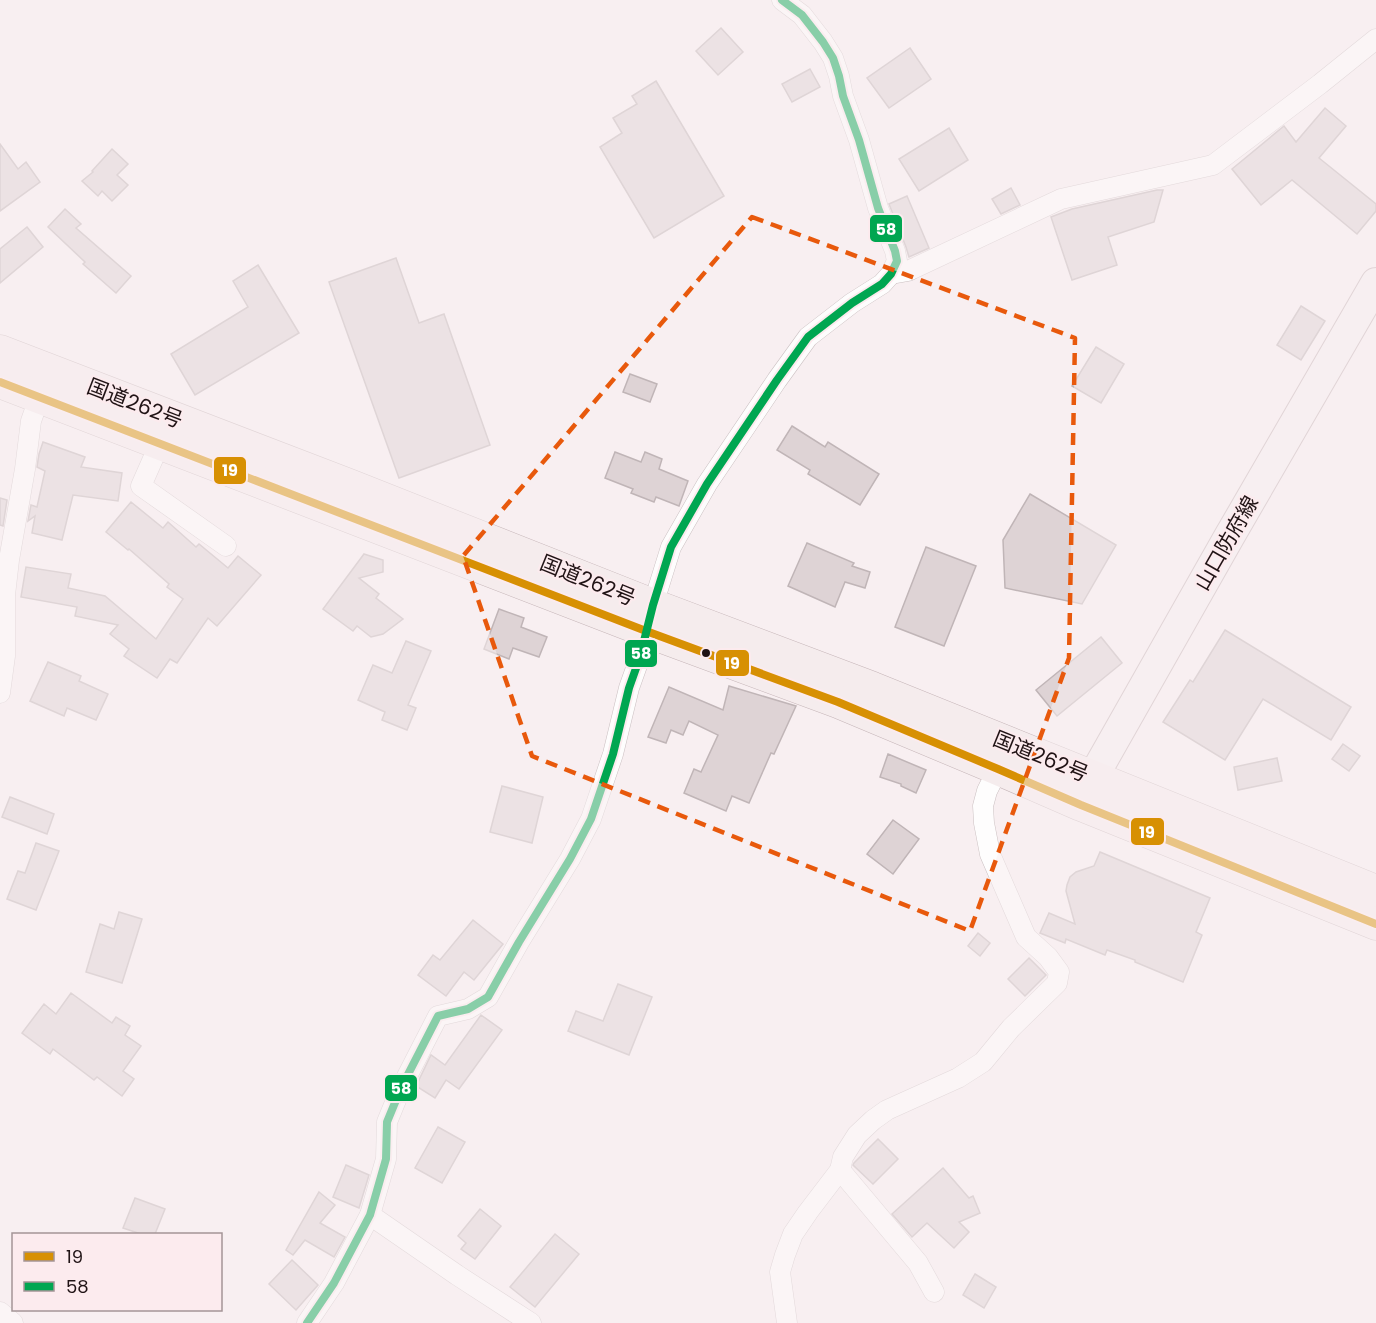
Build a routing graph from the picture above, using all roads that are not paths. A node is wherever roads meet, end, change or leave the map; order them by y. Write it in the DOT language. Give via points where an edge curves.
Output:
graph roads {
  1 [pos="782,0"];
  2 [pos="1376,39"];
  3 [pos="891,274"];
  4 [pos="1376,283"];
  5 [pos="0,351"];
  6 [pos="0,382"];
  7 [pos="44,384"];
  8 [pos="160,443"];
  9 [pos="226,546"];
  10 [pos="650,618"];
  11 [pos="0,693"];
  12 [pos="998,769"];
  13 [pos="1094,777"];
  14 [pos="1081,805"];
  15 [pos="1376,891"];
  16 [pos="1376,924"];
  17 [pos="840,1170"];
  18 [pos="370,1215"];
  19 [pos="934,1292"];
  20 [pos="0,1312"];
  21 [pos="14,1323"];
  22 [pos="307,1323"];
  23 [pos="531,1323"];
  24 [pos="787,1323"];
  1 -- 3 [label="street" via="802,15 833,58 878,208 895,251 897,261"];
  2 -- 3 [label="street" via="1213,165 1061,199 908,271"];
  3 -- 10 [label="street" via="808,337 777,380 707,483 671,547"];
  4 -- 13 [label="main road, 山口防府線"];
  5 -- 7 [label="highway, 国道262号"];
  6 -- 7 [label="highway, 国道262号"];
  7 -- 8 [label="highway, 国道262号"];
  7 -- 10 [label="highway, 国道262号" via="360,489"];
  7 -- 11 [label="street" via="31,421 4,595 5,656"];
  8 -- 9 [label="street" via="141,486"];
  8 -- 10 [label="highway, 国道262号"];
  10 -- 12 [label="highway, 国道262号"];
  10 -- 13 [label="highway, 国道262号" via="873,688"];
  10 -- 18 [label="street" via="591,819 488,997 468,1009 438,1016 387,1122 387,1159"];
  12 -- 14 [label="highway, 国道262号"];
  12 -- 17 [label="street" via="983,806 990,854 1026,937 1059,972 1057,983 983,1062 873,1120 843,1157"];
  13 -- 14 [label="main road, 山口防府線"];
  13 -- 15 [label="highway, 国道262号"];
  14 -- 16 [label="highway, 国道262号"];
  17 -- 19 [label="street" via="918,1263"];
  17 -- 24 [label="street" via="808,1212 785,1255 780,1272"];
  18 -- 22 [label="street" via="334,1283"];
  18 -- 23 [label="street"];
  20 -- 21 [label="street"];
}
